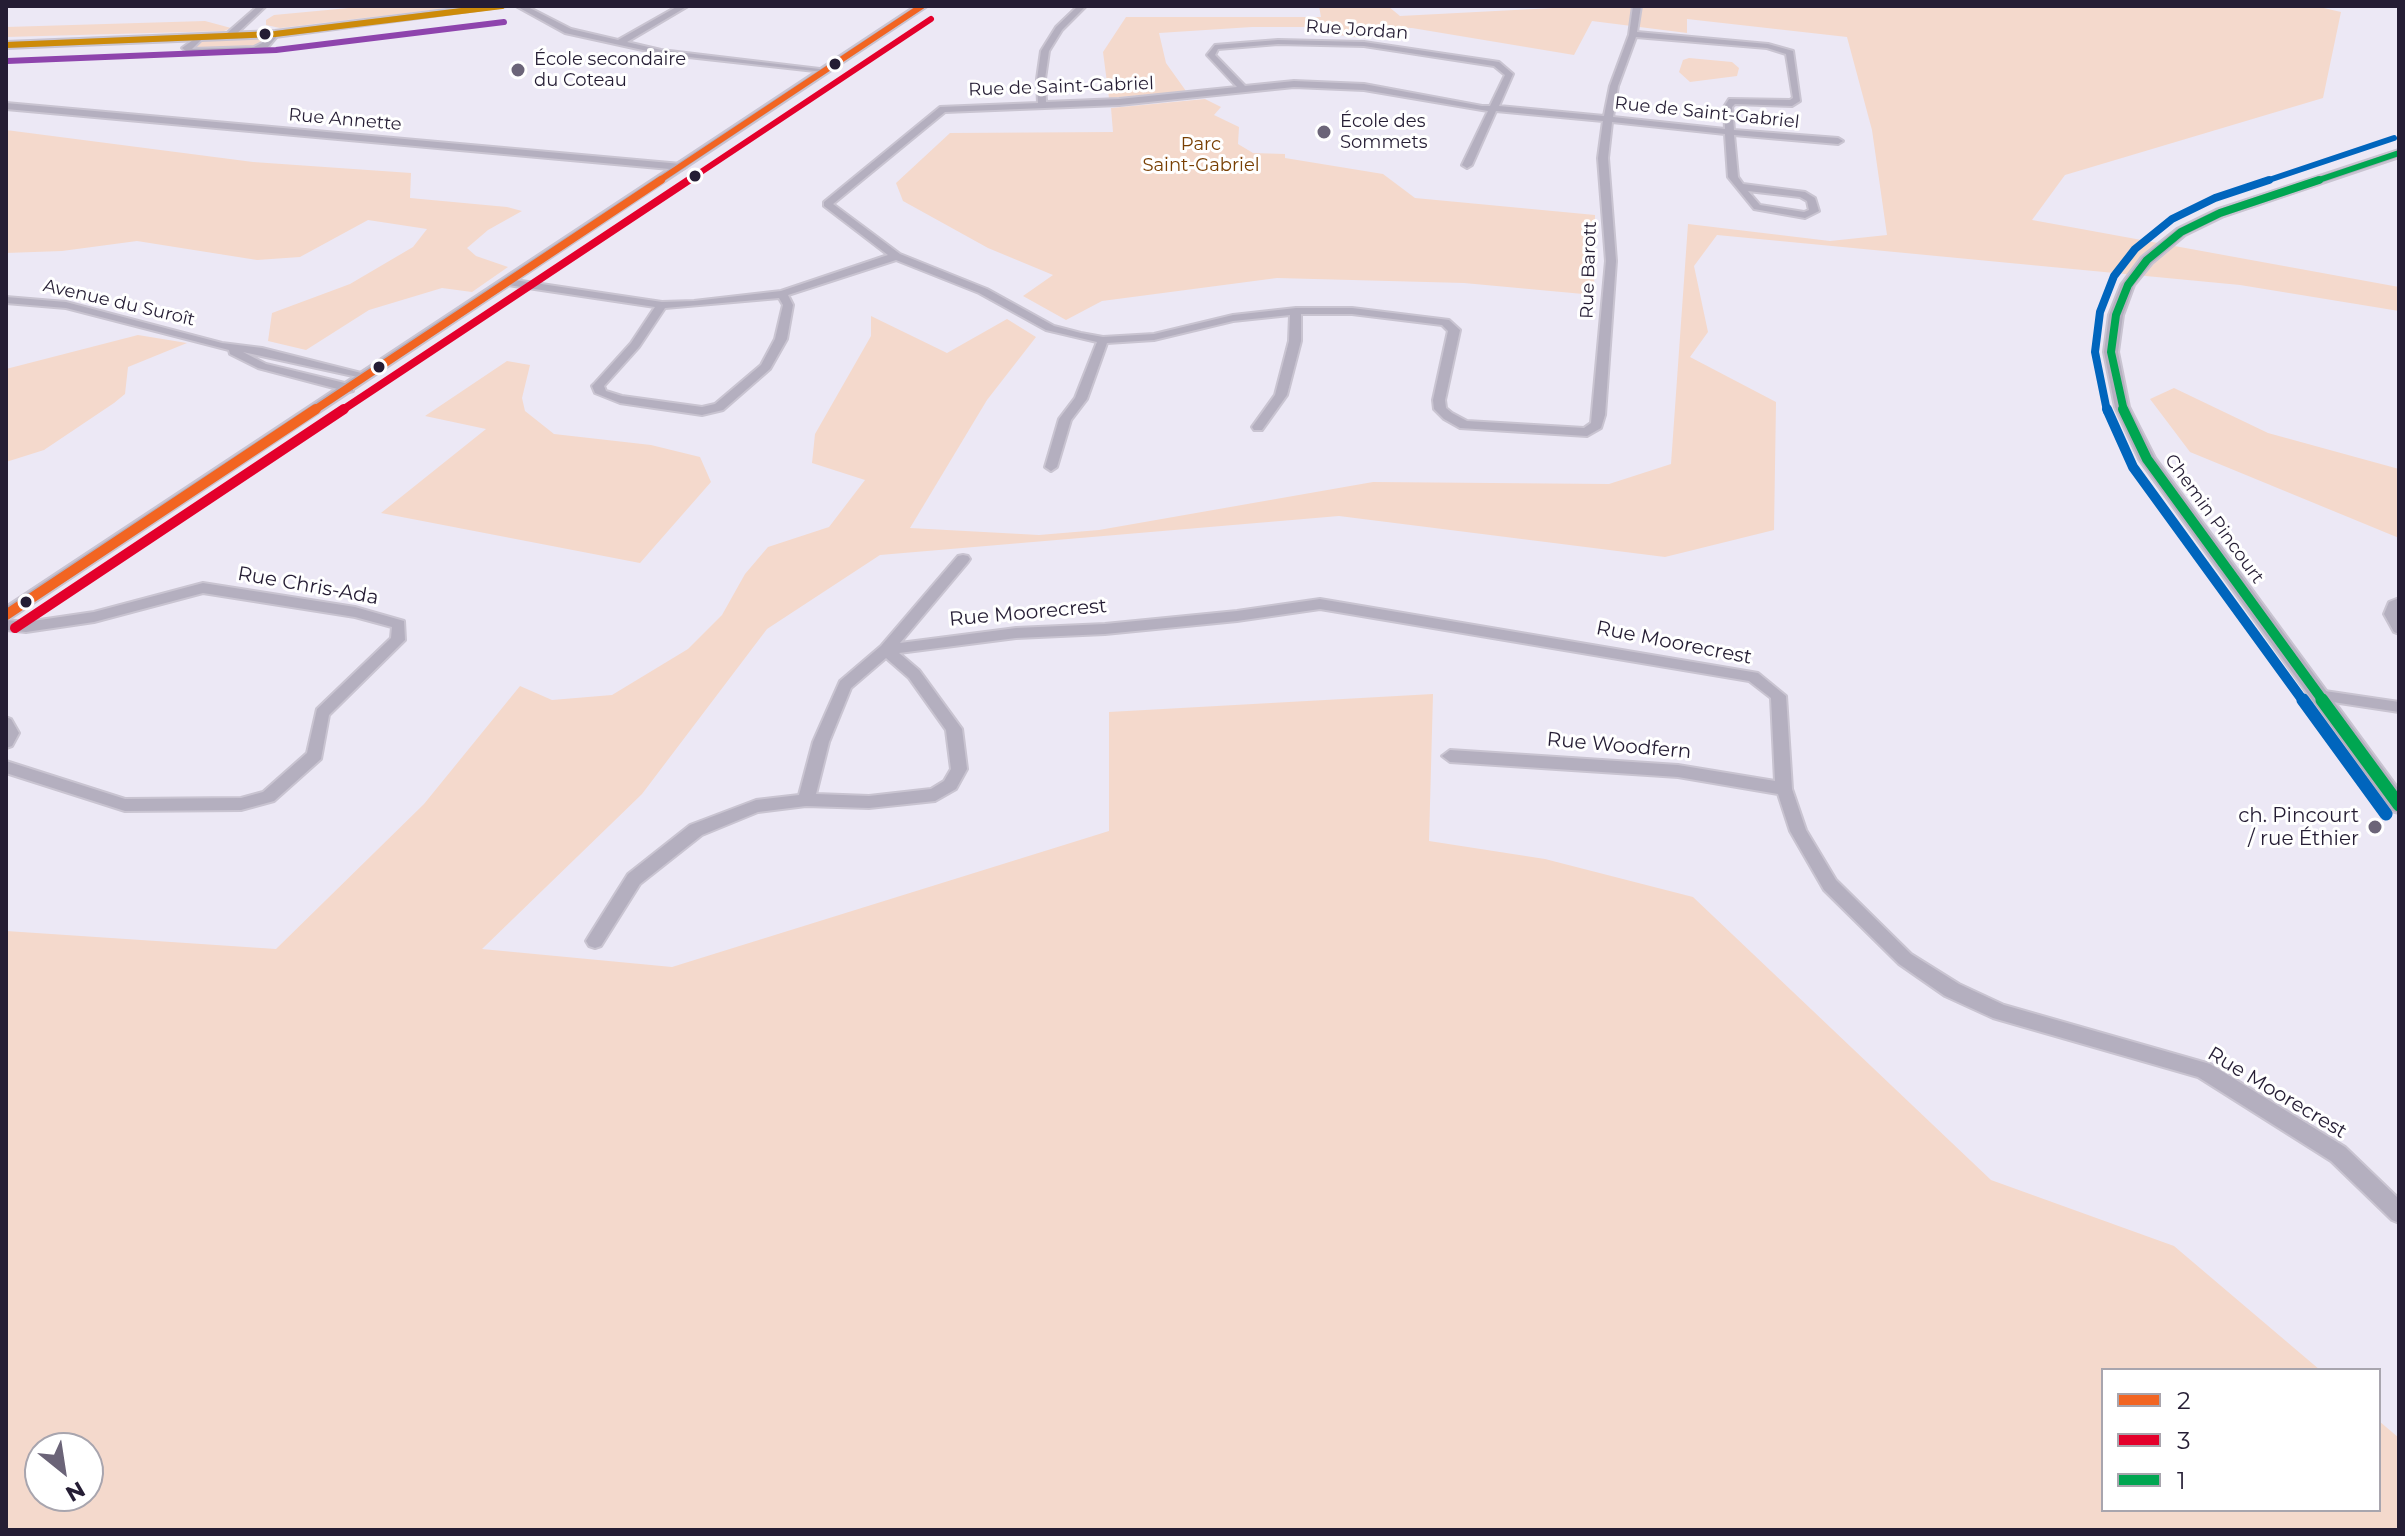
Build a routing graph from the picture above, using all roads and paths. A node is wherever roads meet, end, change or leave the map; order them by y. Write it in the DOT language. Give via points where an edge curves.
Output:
graph roads {
  1 [pos="262,6"];
  2 [pos="502,6"];
  3 [pos="520,6"];
  4 [pos="684,6"];
  5 [pos="922,6"];
  6 [pos="1082,6"];
  7 [pos="1637,6"];
  8 [pos="275,34"];
  9 [pos="1633,34"];
  10 [pos="229,36"];
  11 [pos="200,37"];
  12 [pos="619,43"];
  13 [pos="6,45"];
  14 [pos="824,70"];
  15 [pos="1242,88"];
  16 [pos="6,106"];
  17 [pos="1042,106"];
  18 [pos="1492,108"];
  19 [pos="1608,119"];
  20 [pos="1730,132"];
  21 [pos="1838,141"];
  22 [pos="2399,153"];
  23 [pos="1467,165"];
  24 [pos="681,167"];
  25 [pos="1740,187"];
  26 [pos="896,256"];
  27 [pos="508,282"];
  28 [pos="782,294"];
  29 [pos="6,300"];
  30 [pos="662,305"];
  31 [pos="1296,311"];
  32 [pos="1103,340"];
  33 [pos="222,346"];
  34 [pos="367,376"];
  35 [pos="349,388"];
  36 [pos="1258,427"];
  37 [pos="1533,430"];
  38 [pos="1051,467"];
  39 [pos="963,559"];
  40 [pos="2399,603"];
  41 [pos="7,616"];
  42 [pos="2399,629"];
  43 [pos="886,650"];
  44 [pos="2318,695"];
  45 [pos="2399,707"];
  46 [pos="6,723"];
  47 [pos="6,742"];
  48 [pos="1450,756"];
  49 [pos="6,767"];
  50 [pos="1784,789"];
  51 [pos="806,800"];
  52 [pos="2399,805"];
  53 [pos="595,941"];
  54 [pos="2399,1213"];
  1 -- 10 [label="street"];
  2 -- 8 [label="street"];
  3 -- 12 [label="street" via="568,31"];
  4 -- 12 [label="street"];
  5 -- 14 [label="street"];
  6 -- 17 [label="street" via="1045,51"];
  7 -- 9 [label="street, Rue Barott"];
  8 -- 10 [label="street"];
  8 -- 11 [label="street" via="255,49 190,52 186,48"];
  9 -- 19 [label="street, Rue Barott"];
  9 -- 20 [label="street" via="1768,46 1790,53 1797,99 1732,101"];
  10 -- 11 [label="street"];
  11 -- 13 [label="street"];
  12 -- 14 [label="street"];
  14 -- 24 [label="street"];
  15 -- 17 [label="street, Rue de Saint-Gabriel"];
  15 -- 18 [label="street, Rue de Saint-Gabriel" via="1343,84"];
  15 -- 18 [label="street, Rue Jordan" via="1211,55 1215,47 1364,44 1496,64 1509,74"];
  16 -- 24 [label="street, Rue Annette"];
  17 -- 26 [label="street, Rue de Saint-Gabriel" via="943,109 832,197 827,204 836,213"];
  18 -- 19 [label="street, Rue de Saint-Gabriel"];
  18 -- 23 [label="street"];
  19 -- 20 [label="street, Rue de Saint-Gabriel"];
  19 -- 37 [label="street, Rue Barott" via="1603,158 1611,261 1597,425 1587,432"];
  20 -- 21 [label="street, Rue de Saint-Gabriel"];
  20 -- 25 [label="street" via="1733,177"];
  22 -- 44 [label="street, Chemin Pincourt" via="2230,209 2181,232 2134,275 2112,333 2115,382 2147,459"];
  24 -- 27 [label="street"];
  25 -- 25 [label="street" via="1764,210 1805,215 1814,211 1812,200 1802,194"];
  26 -- 28 [label="street"];
  26 -- 32 [label="street, Rue de Saint-Gabriel" via="983,291 1050,328"];
  27 -- 30 [label="street"];
  27 -- 34 [label="street"];
  28 -- 30 [label="street"];
  28 -- 30 [label="street" via="788,305 781,339 766,367 719,407 702,411 620,399 601,393 598,386"];
  29 -- 33 [label="street, Avenue du Suroît" via="66,305"];
  31 -- 32 [label="street, Rue de Saint-Gabriel" via="1233,318 1154,337"];
  31 -- 36 [label="street" via="1295,341 1281,395"];
  31 -- 37 [label="street, Rue de Saint-Gabriel" via="1352,311 1445,322 1454,330 1440,409 1464,425"];
  32 -- 38 [label="street" via="1081,399 1065,419"];
  33 -- 34 [label="street, Avenue du Suroît"];
  33 -- 35 [label="street, Avenue du Suroît" via="262,366"];
  34 -- 35 [label="street"];
  35 -- 41 [label="street"];
  39 -- 43 [label="street"];
  40 -- 42 [label="street" via="2391,614"];
  41 -- 49 [label="street, Rue Chris-Ada" via="26,627 94,617 203,588 399,624 398,640 322,713 315,755 268,797 241,804 125,805"];
  43 -- 50 [label="street, Rue Moorecrest" via="1320,604 1753,677 1778,696"];
  43 -- 51 [label="street" via="845,685 821,742"];
  43 -- 51 [label="street" via="914,674 954,729 959,769 950,785 935,795 869,802"];
  44 -- 45 [label="street"];
  44 -- 52 [label="street, Chemin Pincourt"];
  46 -- 47 [label="street" via="11,733"];
  48 -- 50 [label="street, Rue Woodfern" via="1678,771"];
  50 -- 54 [label="street, Rue Moorecrest" via="1798,831 1830,885 1905,959 1952,990 2000,1012 2203,1070 2338,1154"];
  51 -- 53 [label="street" via="756,806 696,830 634,879"];
}
